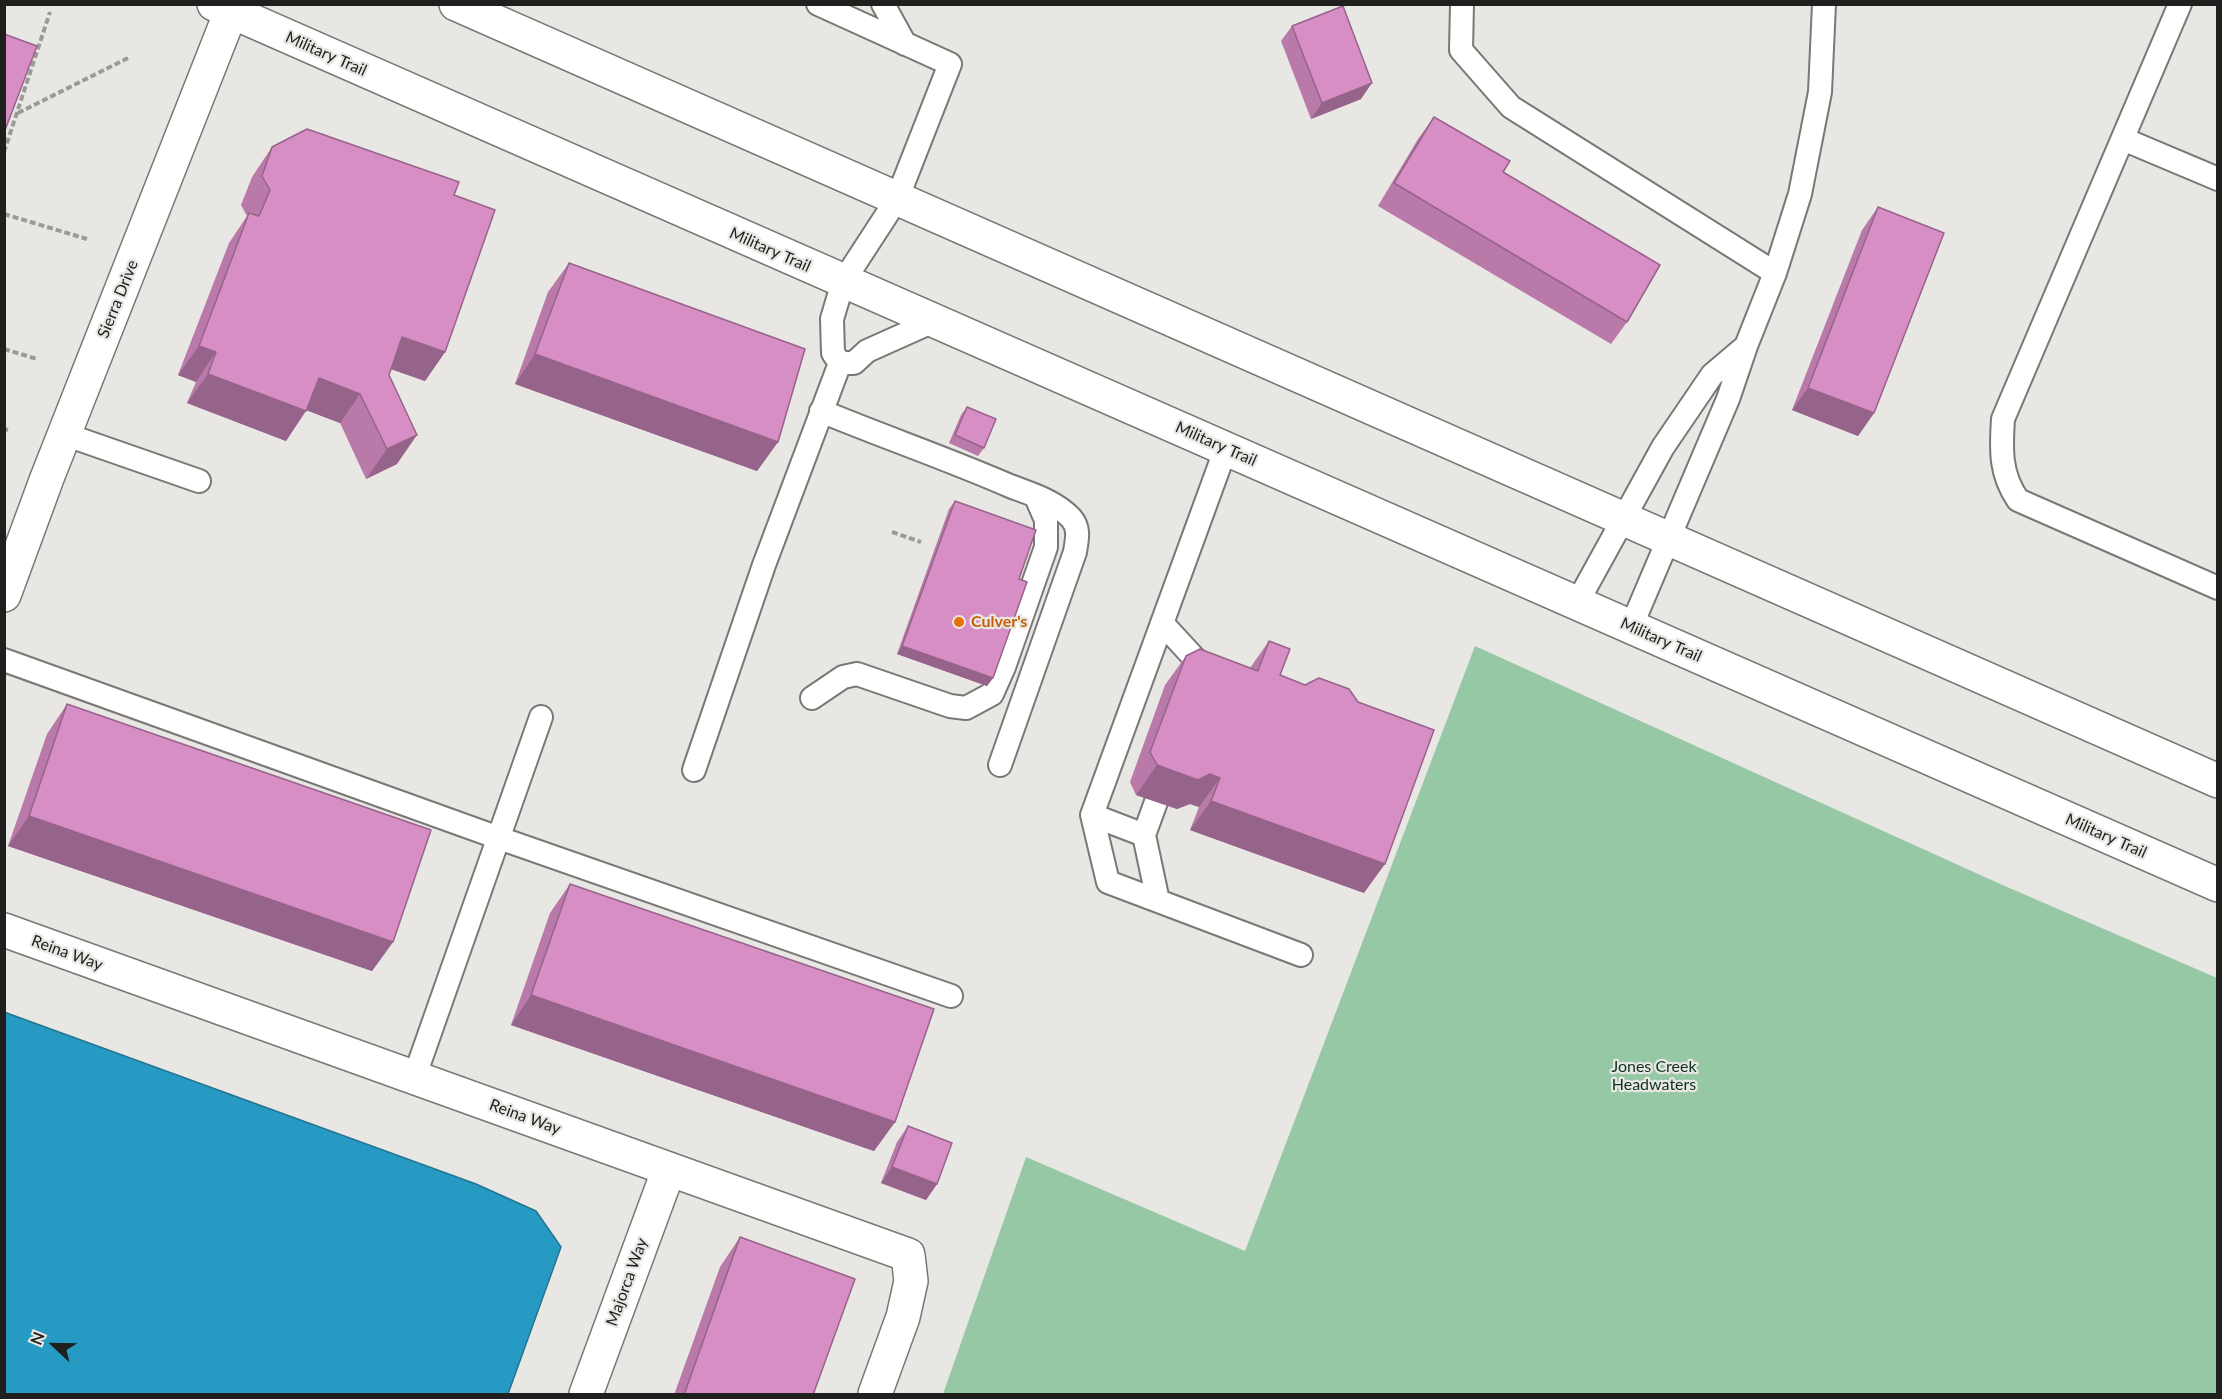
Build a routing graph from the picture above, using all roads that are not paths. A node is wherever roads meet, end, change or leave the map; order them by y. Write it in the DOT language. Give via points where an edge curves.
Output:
graph roads {
  1 [pos="456,4"];
  2 [pos="818,4"];
  3 [pos="883,4"];
  4 [pos="1462,4"];
  5 [pos="1824,4"];
  6 [pos="2180,4"];
  7 [pos="226,7"];
  8 [pos="905,44"];
  9 [pos="2123,139"];
  10 [pos="2217,179"];
  11 [pos="897,199"];
  12 [pos="1775,273"];
  13 [pos="843,282"];
  14 [pos="934,321"];
  15 [pos="1746,346"];
  16 [pos="840,363"];
  17 [pos="821,411"];
  18 [pos="64,434"];
  19 [pos="1226,448"];
  20 [pos="199,481"];
  21 [pos="1036,497"];
  22 [pos="1623,519"];
  23 [pos="1668,538"];
  24 [pos="2217,588"];
  25 [pos="4,595"];
  26 [pos="1576,603"];
  27 [pos="1162,623"];
  28 [pos="1631,627"];
  29 [pos="4,660"];
  30 [pos="1031,677"];
  31 [pos="1199,685"];
  32 [pos="992,694"];
  33 [pos="812,698"];
  34 [pos="541,717"];
  35 [pos="1000,765"];
  36 [pos="694,770"];
  37 [pos="2217,781"];
  38 [pos="1156,802"];
  39 [pos="1092,815"];
  40 [pos="1144,835"];
  41 [pos="499,838"];
  42 [pos="2217,885"];
  43 [pos="1158,901"];
  44 [pos="4,930"];
  45 [pos="1301,956"];
  46 [pos="951,996"];
  47 [pos="414,1077"];
  48 [pos="669,1169"];
  49 [pos="586,1395"];
  50 [pos="875,1395"];
  1 -- 11 [label="main road"];
  2 -- 8 [label="lane"];
  3 -- 8 [label="lane"];
  4 -- 12 [label="lane" via="1461,51 1511,107"];
  5 -- 12 [label="lane" via="1820,92 1800,194"];
  6 -- 9 [label="lane"];
  7 -- 13 [label="main road, Military Trail"];
  7 -- 18 [label="main road, Sierra Drive"];
  8 -- 11 [label="lane" via="950,64"];
  9 -- 10 [label="lane"];
  9 -- 24 [label="lane" via="2003,419 2004,470 2008,486 2018,500"];
  11 -- 13 [label="lane"];
  11 -- 22 [label="main road"];
  12 -- 15 [label="lane"];
  13 -- 14 [label="main road, Military Trail"];
  13 -- 16 [label="lane" via="832,319 833,353"];
  14 -- 16 [label="lane" via="867,351 854,363"];
  14 -- 19 [label="main road, Military Trail"];
  15 -- 22 [label="lane" via="1712,375 1663,447"];
  15 -- 23 [label="lane" via="1728,399"];
  16 -- 17 [label="lane"];
  17 -- 21 [label="lane"];
  17 -- 36 [label="lane"];
  18 -- 20 [label="lane"];
  18 -- 25 [label="main road, Sierra Drive"];
  19 -- 26 [label="main road, Military Trail"];
  19 -- 27 [label="lane"];
  21 -- 30 [label="lane" via="1056,505 1078,530 1075,552"];
  21 -- 32 [label="lane" via="1046,520 1046,547"];
  22 -- 23 [label="main road"];
  22 -- 26 [label="lane"];
  23 -- 28 [label="lane"];
  23 -- 37 [label="main road"];
  26 -- 28 [label="main road, Military Trail"];
  27 -- 31 [label="lane" via="1197,661"];
  27 -- 39 [label="lane"];
  28 -- 42 [label="main road, Military Trail"];
  29 -- 41 [label="lane"];
  30 -- 32 [label="lane"];
  30 -- 35 [label="lane"];
  32 -- 33 [label="lane" via="966,708 950,706 857,674 843,678"];
  34 -- 41 [label="lane"];
  38 -- 40 [label="lane"];
  39 -- 40 [label="lane"];
  39 -- 43 [label="lane" via="1108,882"];
  40 -- 43 [label="lane"];
  41 -- 46 [label="lane"];
  41 -- 47 [label="lane"];
  43 -- 45 [label="lane"];
  44 -- 47 [label="main road, Reina Way"];
  47 -- 48 [label="main road, Reina Way"];
  48 -- 49 [label="main road, Majorca Way"];
  48 -- 50 [label="main road, Reina Way" via="908,1255 911,1281 903,1317"];
}
